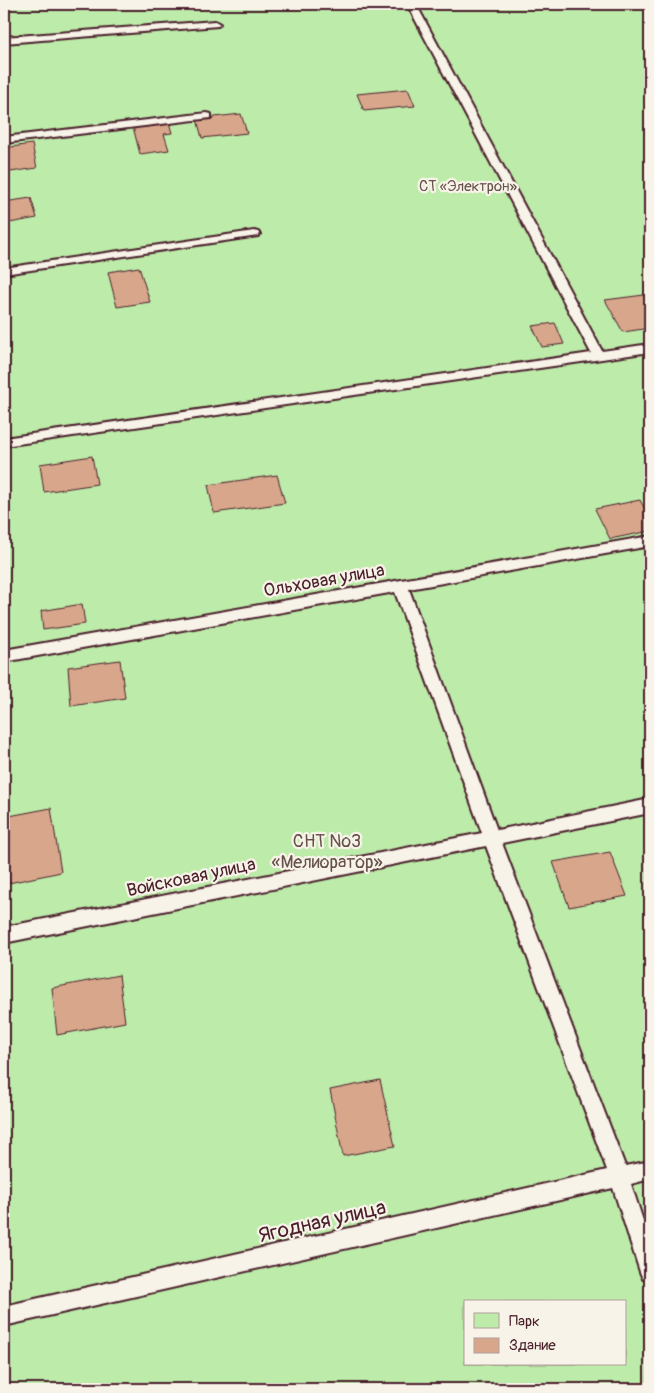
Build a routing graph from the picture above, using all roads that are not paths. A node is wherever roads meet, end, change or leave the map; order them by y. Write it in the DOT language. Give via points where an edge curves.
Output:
graph roads {
  1 [pos="410,4"];
  2 [pos="215,24"];
  3 [pos="4,40"];
  4 [pos="207,116"];
  5 [pos="4,140"];
  6 [pos="254,234"];
  7 [pos="4,271"];
  8 [pos="650,348"];
  9 [pos="599,356"];
  10 [pos="4,442"];
  11 [pos="650,541"];
  12 [pos="400,586"];
  13 [pos="4,656"];
  14 [pos="650,806"];
  15 [pos="490,836"];
  16 [pos="4,935"];
  17 [pos="650,1170"];
  18 [pos="620,1178"];
  19 [pos="650,1272"];
  20 [pos="4,1316"];
  1 -- 9 [label="lane"];
  2 -- 3 [label="lane"];
  4 -- 5 [label="lane"];
  6 -- 7 [label="lane"];
  8 -- 9 [label="lane"];
  9 -- 10 [label="lane"];
  11 -- 12 [label="lane, Ольховая улица"];
  12 -- 13 [label="lane, Ольховая улица"];
  12 -- 15 [label="lane"];
  14 -- 15 [label="lane, Войсковая улица"];
  15 -- 16 [label="lane, Войсковая улица"];
  15 -- 18 [label="lane"];
  17 -- 18 [label="lane, Ягодная улица"];
  18 -- 19 [label="lane"];
  18 -- 20 [label="lane, Ягодная улица"];
}
